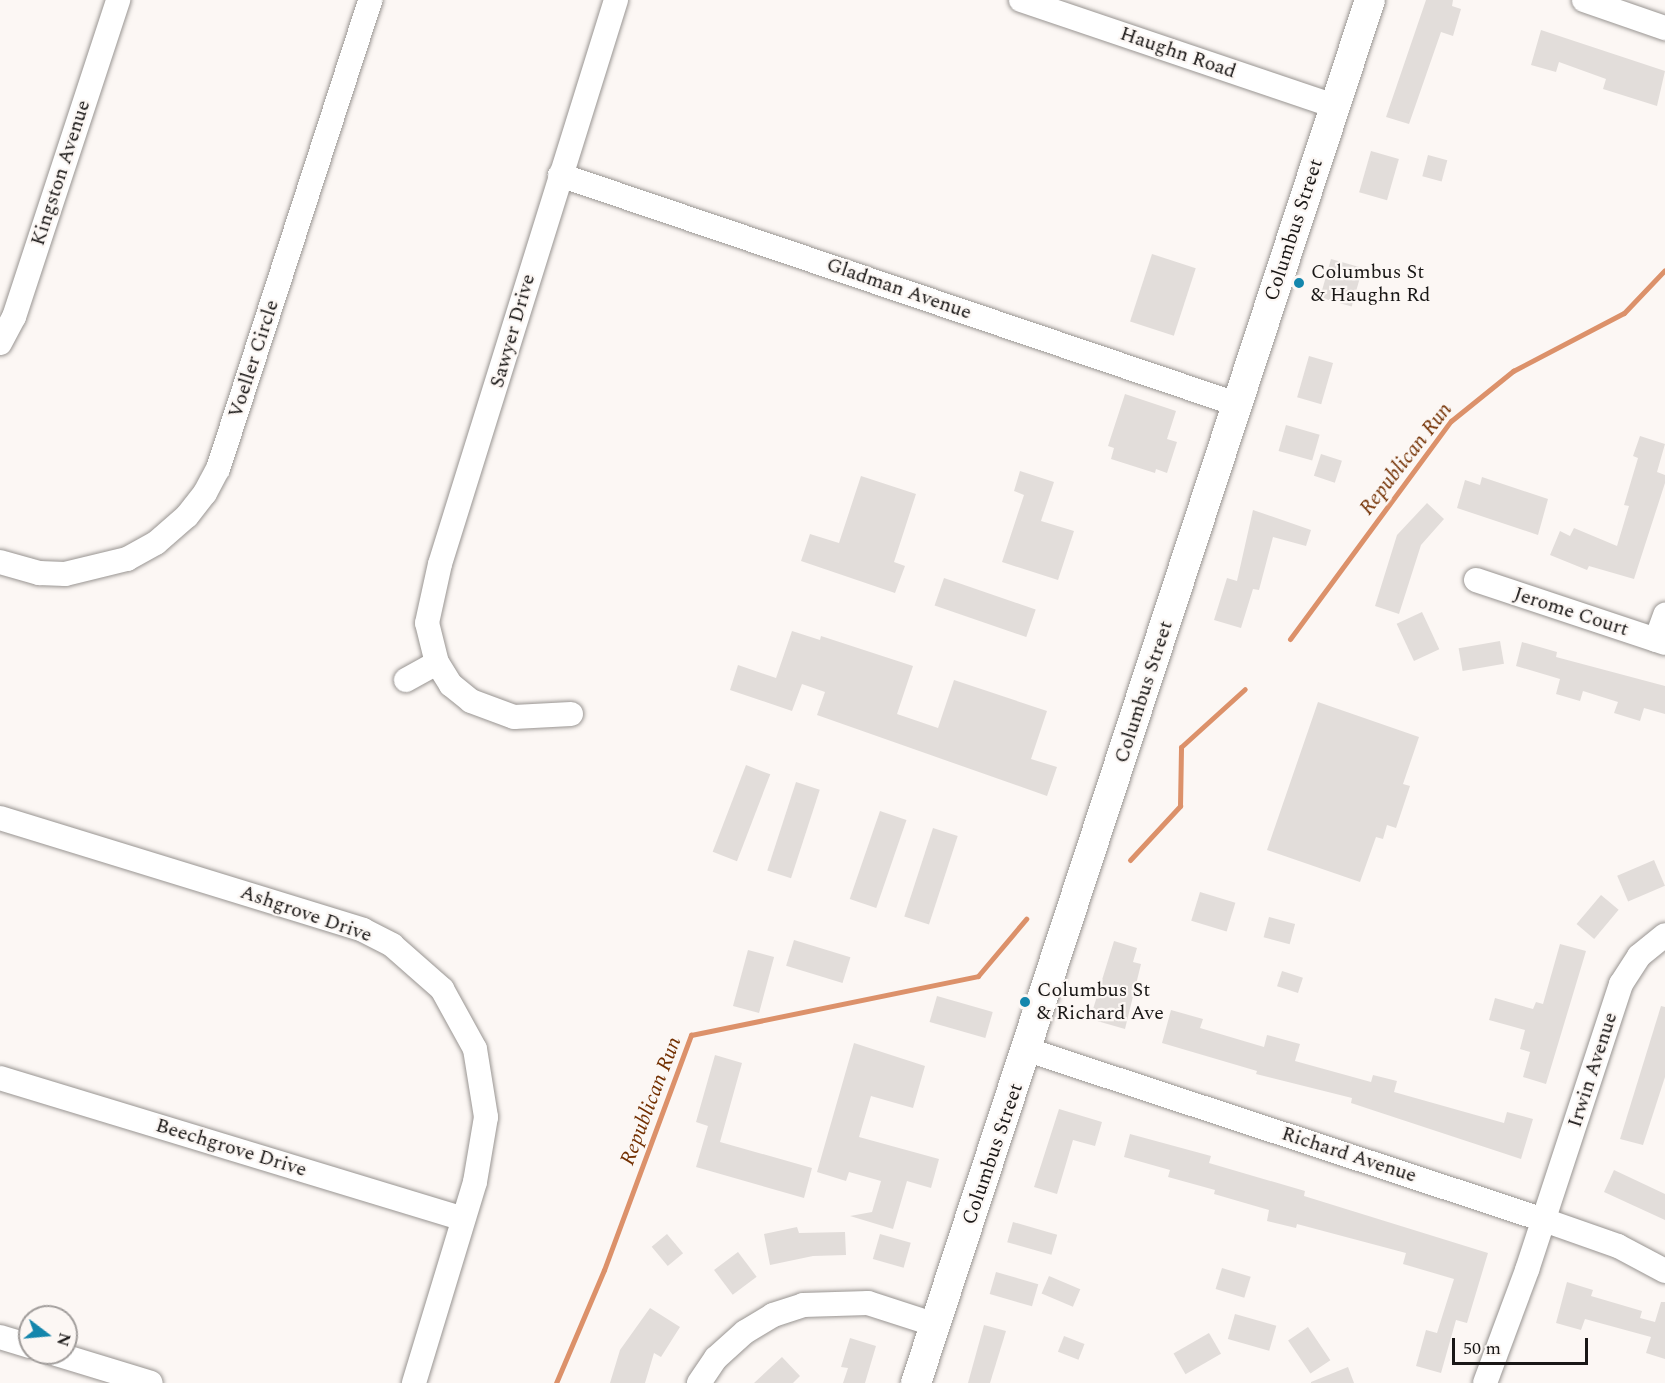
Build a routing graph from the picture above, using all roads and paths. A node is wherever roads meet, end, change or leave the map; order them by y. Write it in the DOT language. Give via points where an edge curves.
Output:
graph roads {
  1 [pos="118,0"];
  2 [pos="370,0"];
  3 [pos="616,0"];
  4 [pos="1021,0"];
  5 [pos="1370,0"];
  6 [pos="1584,0"];
  7 [pos="1665,28"];
  8 [pos="1334,106"];
  9 [pos="560,175"];
  10 [pos="0,343"];
  11 [pos="1236,404"];
  12 [pos="0,562"];
  13 [pos="1476,580"];
  14 [pos="1665,615"];
  15 [pos="1661,641"];
  16 [pos="437,663"];
  17 [pos="406,680"];
  18 [pos="571,714"];
  19 [pos="0,818"];
  20 [pos="1665,935"];
  21 [pos="1028,1050"];
  22 [pos="0,1078"];
  23 [pos="462,1218"];
  24 [pos="1544,1220"];
  25 [pos="1665,1271"];
  26 [pos="936,1325"];
  27 [pos="0,1337"];
  28 [pos="18,1342"];
  29 [pos="78,1361"];
  30 [pos="151,1383"];
  31 [pos="414,1383"];
  32 [pos="699,1383"];
  33 [pos="916,1383"];
  34 [pos="1485,1383"];
  1 -- 10 [label="street, Kingston Avenue" via="14,317"];
  2 -- 12 [label="street, Voeller Circle" via="218,469 205,493 187,516 156,543 127,559 65,574 39,573"];
  3 -- 9 [label="street, Sawyer Drive"];
  4 -- 8 [label="street, Haughn Road"];
  5 -- 8 [label="main road, Columbus Street"];
  6 -- 7 [label="street"];
  8 -- 11 [label="main road, Columbus Street"];
  9 -- 11 [label="street, Gladman Avenue"];
  9 -- 16 [label="street, Sawyer Drive" via="429,608 428,636"];
  11 -- 21 [label="main road, Columbus Street"];
  13 -- 15 [label="street, Jerome Court"];
  14 -- 15 [label="street"];
  16 -- 17 [label="street"];
  16 -- 18 [label="street" via="461,694 493,711 514,717"];
  19 -- 23 [label="street, Ashgrove Drive" via="363,930 418,965 442,989 459,1017 475,1049 483,1085 483,1151"];
  20 -- 24 [label="street, Irwin Avenue" via="1639,956 1621,984"];
  21 -- 24 [label="street, Richard Avenue"];
  21 -- 26 [label="main road, Columbus Street"];
  22 -- 23 [label="street, Beechgrove Drive"];
  23 -- 31 [label="street, Ashgrove Drive"];
  24 -- 25 [label="street, Richard Avenue" via="1618,1246"];
  24 -- 34 [label="street, Irwin Avenue"];
  26 -- 32 [label="street" via="868,1303 803,1305 744,1332 716,1358"];
  26 -- 33 [label="main road, Columbus Street"];
  27 -- 28 [label="street"];
  29 -- 30 [label="street"];
}
